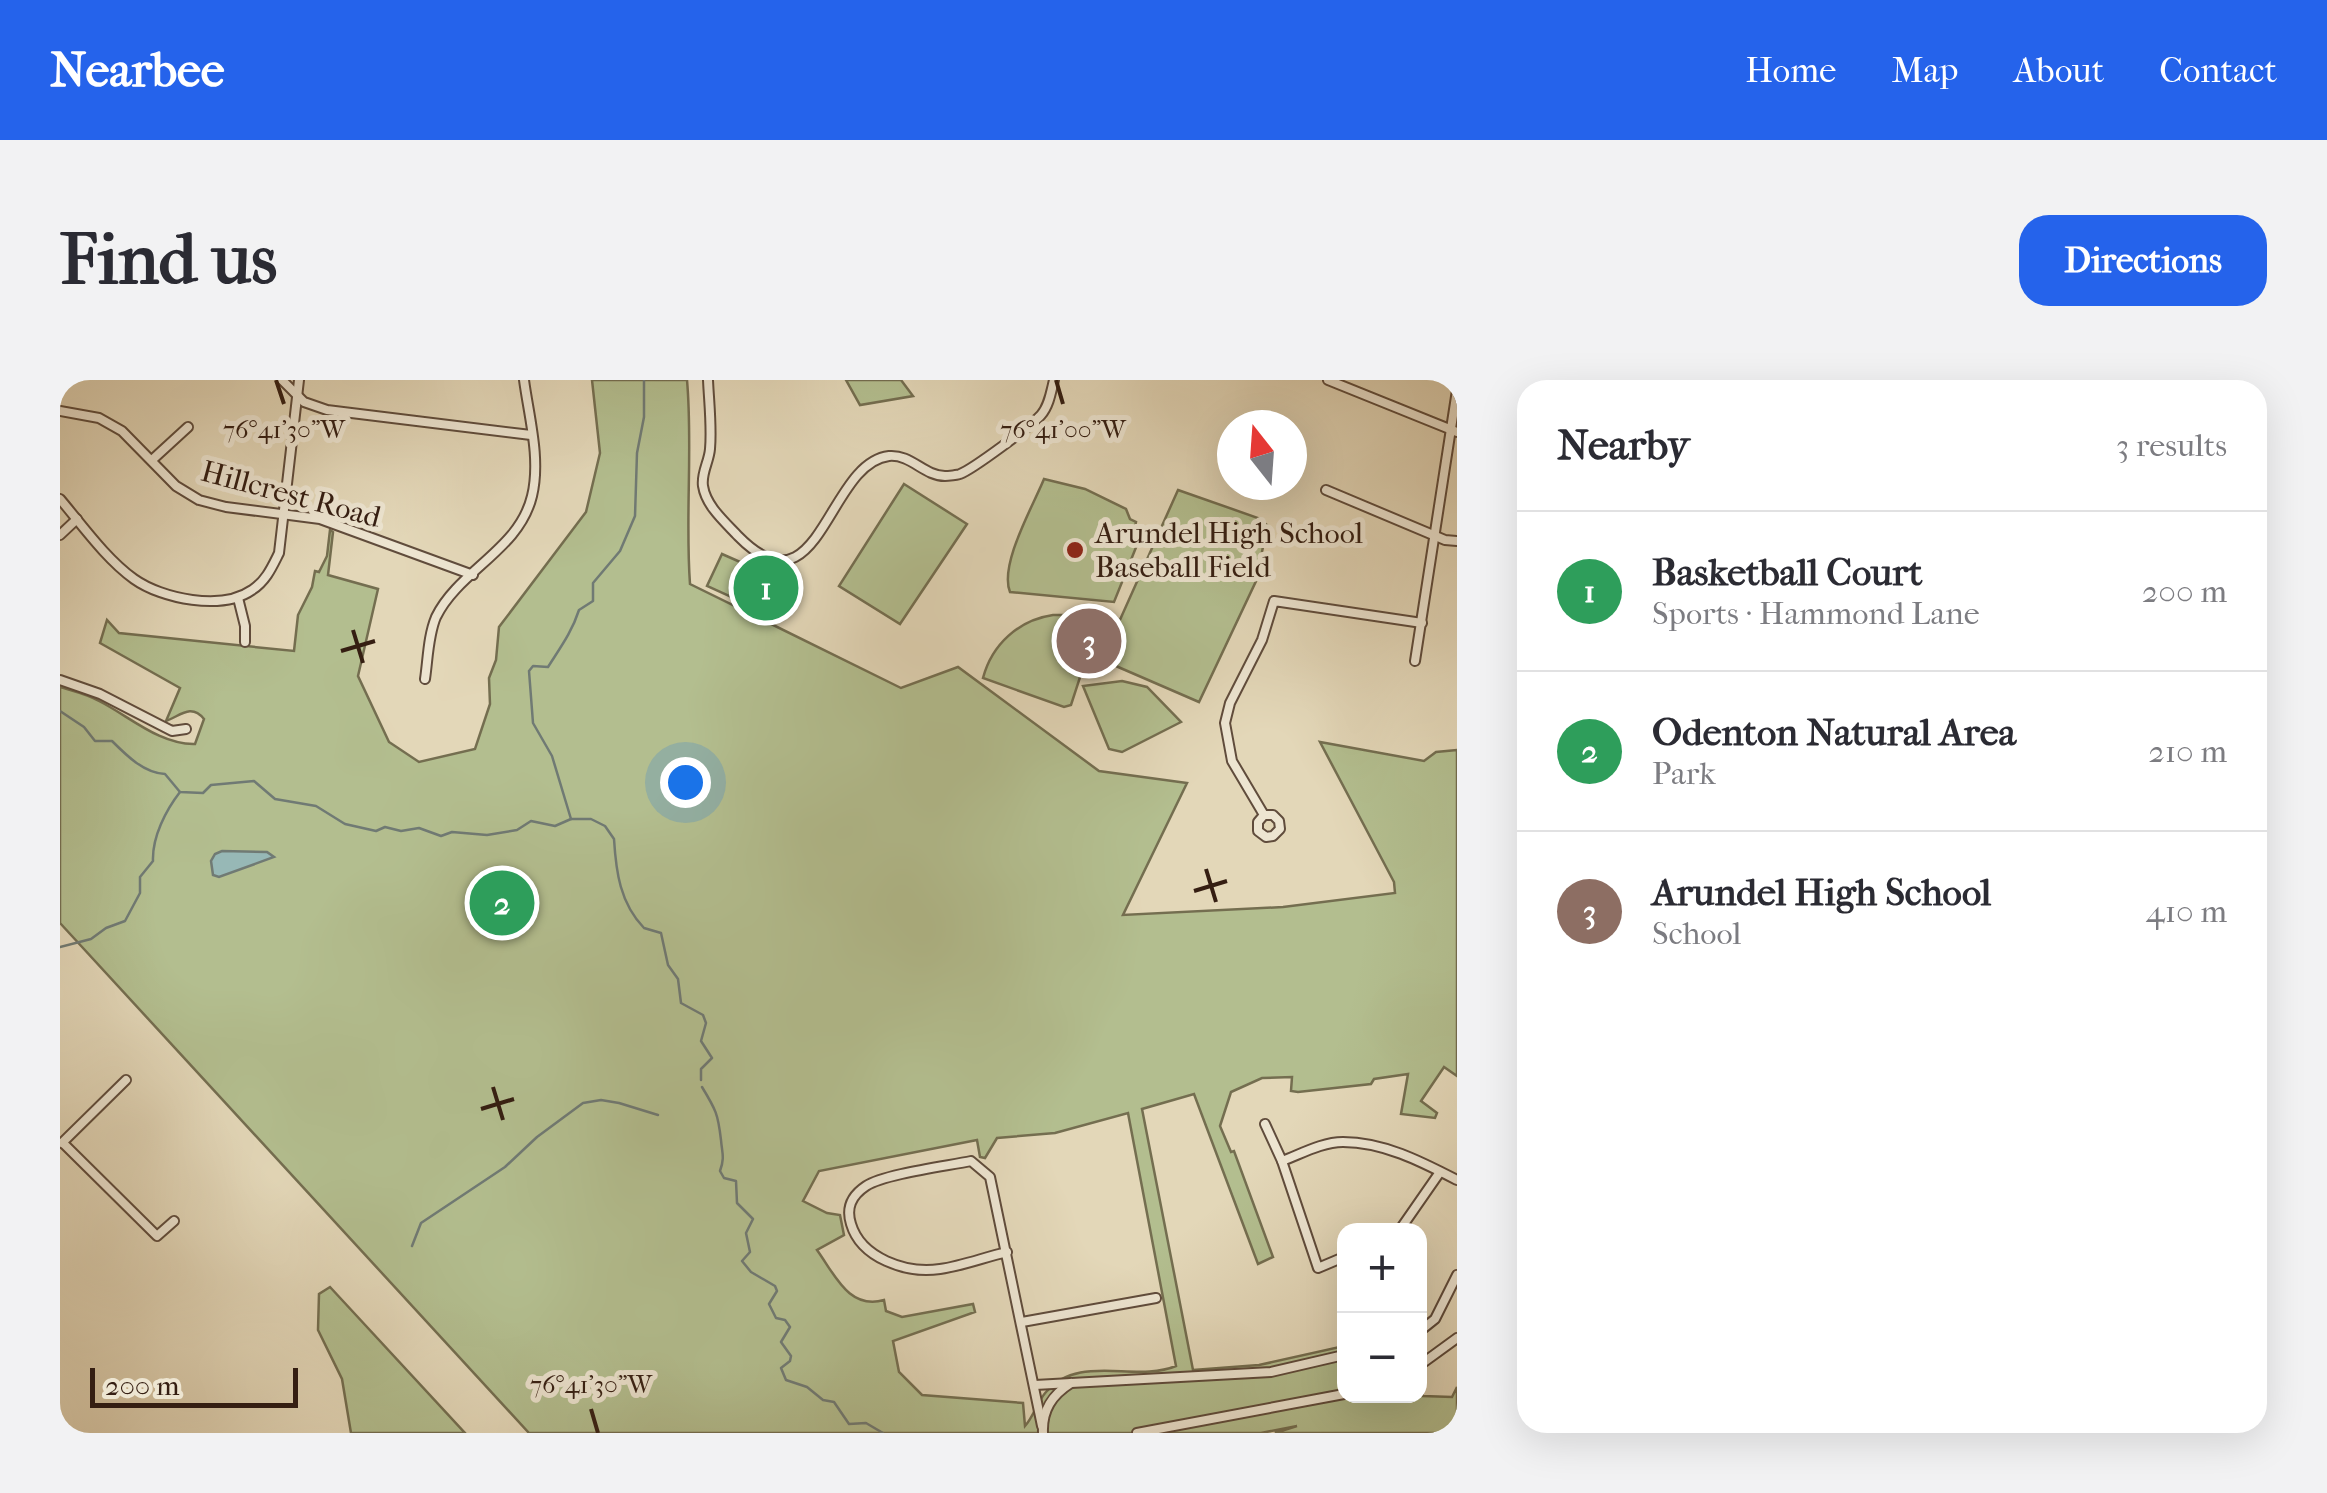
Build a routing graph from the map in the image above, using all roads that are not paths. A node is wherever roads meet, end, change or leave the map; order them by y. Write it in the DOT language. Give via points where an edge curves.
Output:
graph roads {
  1 [pos="282,380"];
  2 [pos="299,380"];
  3 [pos="524,380"];
  4 [pos="708,380"];
  5 [pos="1054,380"];
  6 [pos="1328,380"];
  7 [pos="1457,390"];
  8 [pos="298,396"];
  9 [pos="60,411"];
  10 [pos="188,427"];
  11 [pos="1454,431"];
  12 [pos="531,435"];
  13 [pos="152,460"];
  14 [pos="1326,490"];
  15 [pos="60,499"];
  16 [pos="284,514"];
  17 [pos="77,519"];
  18 [pos="60,535"];
  19 [pos="1435,535"];
  20 [pos="1457,541"];
  21 [pos="473,575"];
  22 [pos="238,598"];
  23 [pos="1422,623"];
  24 [pos="245,642"];
  25 [pos="1415,662"];
  26 [pos="425,679"];
  27 [pos="60,680"];
  28 [pos="186,729"];
  29 [pos="1264,815"];
  30 [pos="126,1080"];
  31 [pos="1265,1124"];
  32 [pos="62,1144"];
  33 [pos="1282,1161"];
  34 [pos="1440,1172"];
  35 [pos="1457,1180"];
  36 [pos="174,1221"];
  37 [pos="1404,1223"];
  38 [pos="1007,1252"];
  39 [pos="1337,1260"];
  40 [pos="1457,1276"];
  41 [pos="1156,1298"];
  42 [pos="1022,1322"];
  43 [pos="1427,1325"];
  44 [pos="1457,1338"];
  45 [pos="1337,1357"];
  46 [pos="1427,1359"];
  47 [pos="1075,1380"];
  48 [pos="1034,1385"];
  49 [pos="1337,1395"];
  50 [pos="1043,1430"];
  51 [pos="1138,1433"];
  1 -- 8 [label="street"];
  2 -- 8 [label="street"];
  3 -- 12 [label="street"];
  4 -- 5 [label="street" via="710,448 703,487 715,511 769,560 803,552 873,461 900,457 942,477 959,475 1041,415"];
  6 -- 11 [label="street"];
  7 -- 11 [label="street"];
  8 -- 12 [label="street" via="327,410"];
  8 -- 16 [label="street"];
  9 -- 13 [label="street, Hillcrest Road" via="99,418"];
  10 -- 13 [label="street"];
  11 -- 19 [label="street"];
  12 -- 21 [label="street" via="535,468 526,513"];
  13 -- 16 [label="street, Hillcrest Road" via="199,500"];
  14 -- 19 [label="street"];
  15 -- 17 [label="street"];
  16 -- 21 [label="street, Hillcrest Road" via="320,518"];
  16 -- 22 [label="street" via="279,553 268,574"];
  17 -- 18 [label="street"];
  17 -- 22 [label="street" via="131,577 157,593"];
  19 -- 20 [label="street"];
  19 -- 23 [label="street"];
  21 -- 26 [label="street" via="438,615"];
  22 -- 24 [label="street"];
  23 -- 25 [label="street"];
  23 -- 29 [label="street" via="1274,601 1225,723 1232,760"];
  27 -- 28 [label="street" via="172,730"];
  30 -- 32 [label="street"];
  31 -- 33 [label="street"];
  32 -- 36 [label="street" via="157,1236"];
  33 -- 34 [label="street" via="1344,1142 1420,1160"];
  33 -- 39 [label="street" via="1318,1268"];
  34 -- 35 [label="street"];
  34 -- 37 [label="street"];
  38 -- 38 [label="street" via="937,1270 905,1266 876,1257 854,1237 847,1212 869,1183 971,1161 990,1177"];
  38 -- 42 [label="street"];
  40 -- 43 [label="street"];
  41 -- 42 [label="street"];
  42 -- 48 [label="street"];
  44 -- 46 [label="street"];
  45 -- 47 [label="street" via="1271,1372"];
  47 -- 48 [label="street"];
  47 -- 50 [label="street" via="1053,1396"];
  48 -- 50 [label="street"];
  49 -- 51 [label="street"];
}
